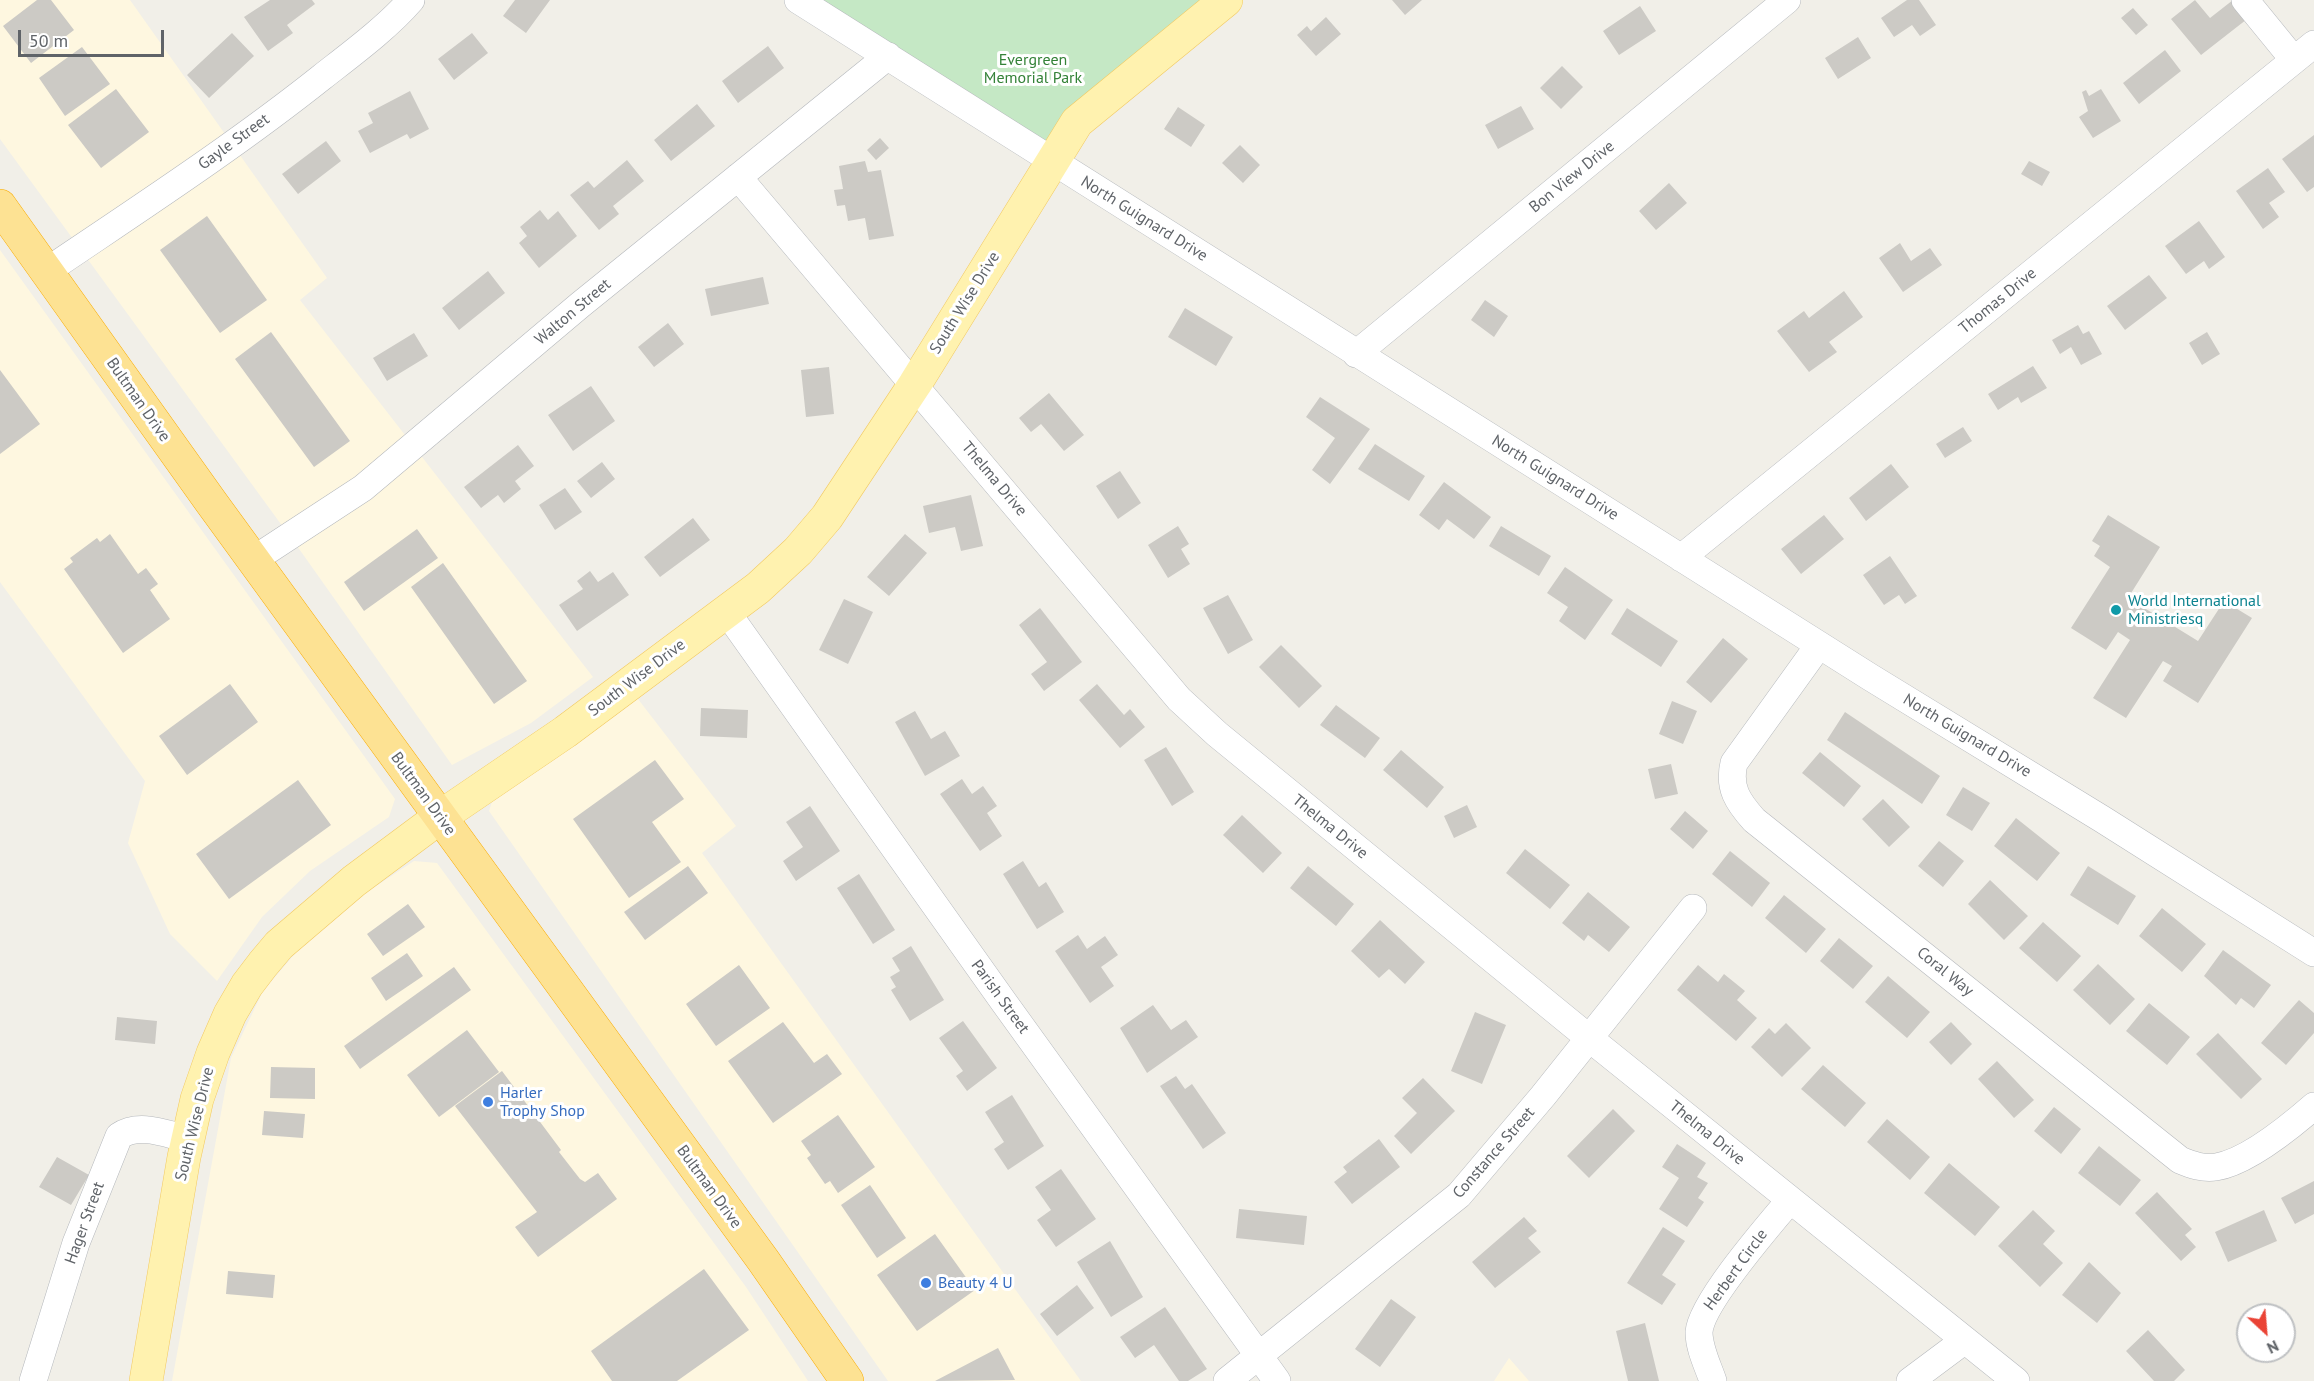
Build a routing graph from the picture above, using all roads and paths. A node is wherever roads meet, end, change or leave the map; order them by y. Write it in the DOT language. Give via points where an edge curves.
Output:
graph roads {
  1 [pos="411,0"];
  2 [pos="798,0"];
  3 [pos="1226,0"];
  4 [pos="1787,0"];
  5 [pos="2245,0"];
  6 [pos="2304,52"];
  7 [pos="888,57"];
  8 [pos="1051,161"];
  9 [pos="738,177"];
  10 [pos="0,206"];
  11 [pos="47,271"];
  12 [pos="1356,354"];
  13 [pos="915,384"];
  14 [pos="1682,558"];
  15 [pos="253,560"];
  16 [pos="726,611"];
  17 [pos="1820,645"];
  18 [pos="440,817"];
  19 [pos="1693,908"];
  20 [pos="2314,953"];
  21 [pos="1589,1038"];
  22 [pos="2314,1106"];
  23 [pos="188,1139"];
  24 [pos="1790,1200"];
  25 [pos="1965,1340"];
  26 [pos="1258,1356"];
  27 [pos="33,1381"];
  28 [pos="146,1381"];
  29 [pos="847,1381"];
  30 [pos="1227,1381"];
  31 [pos="1277,1381"];
  32 [pos="1713,1381"];
  33 [pos="1910,1381"];
  34 [pos="2016,1381"];
  1 -- 11 [label="street, Gayle Street" via="298,96"];
  2 -- 7 [label="street, North Guignard Drive"];
  3 -- 8 [label="main road, South Wise Drive" via="1077,122"];
  4 -- 12 [label="street, Bon View Drive"];
  5 -- 6 [label="street"];
  6 -- 14 [label="street, Thomas Drive"];
  7 -- 8 [label="street, North Guignard Drive"];
  7 -- 9 [label="street, Walton Street"];
  8 -- 12 [label="street, North Guignard Drive"];
  8 -- 13 [label="main road, South Wise Drive"];
  9 -- 13 [label="street, Thelma Drive"];
  9 -- 15 [label="street, Walton Street" via="363,488"];
  10 -- 11 [label="highway, Bultman Drive"];
  11 -- 15 [label="highway, Bultman Drive"];
  12 -- 14 [label="street, North Guignard Drive"];
  13 -- 16 [label="main road, South Wise Drive" via="827,517 798,551"];
  13 -- 21 [label="street, Thelma Drive" via="1179,699"];
  14 -- 17 [label="street, North Guignard Drive"];
  15 -- 18 [label="highway, Bultman Drive"];
  16 -- 18 [label="main road, South Wise Drive" via="565,732"];
  16 -- 26 [label="street, Parish Street"];
  17 -- 20 [label="street, North Guignard Drive"];
  17 -- 22 [label="street, Coral Way" via="1734,763 1731,777 1735,793 1755,820 2180,1160 2196,1167 2229,1163 2270,1140"];
  18 -- 23 [label="main road, South Wise Drive" via="323,906 263,963 230,1014 213,1053"];
  18 -- 29 [label="highway, Bultman Drive"];
  19 -- 21 [label="street, Constance Street"];
  21 -- 24 [label="street, Thelma Drive"];
  21 -- 26 [label="street, Constance Street" via="1459,1195"];
  23 -- 27 [label="street, Hager Street" via="141,1129 118,1136 76,1243"];
  23 -- 28 [label="main road, South Wise Drive"];
  24 -- 25 [label="street, Thelma Drive"];
  24 -- 32 [label="street, Herbert Circle" via="1704,1314 1700,1332 1702,1351"];
  25 -- 33 [label="street"];
  25 -- 34 [label="street, Thelma Drive"];
  26 -- 30 [label="street, Constance Street"];
  26 -- 31 [label="street, Parish Street"];
}
